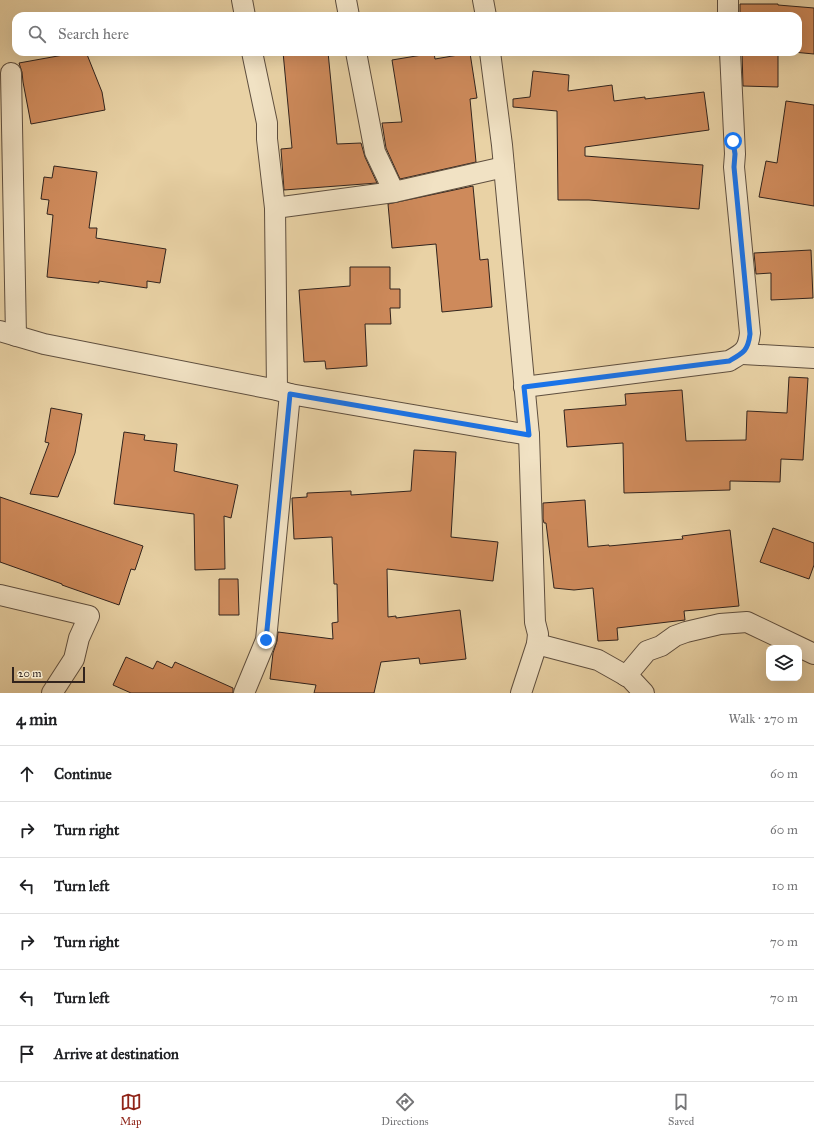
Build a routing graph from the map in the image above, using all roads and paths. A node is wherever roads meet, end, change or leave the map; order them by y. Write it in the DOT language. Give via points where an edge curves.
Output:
graph roads {
  1 [pos="242,0"];
  2 [pos="346,0"];
  3 [pos="484,0"];
  4 [pos="728,0"];
  5 [pos="244,12"];
  6 [pos="348,12"];
  7 [pos="486,12"];
  8 [pos="728,12"];
  9 [pos="253,56"];
  10 [pos="357,56"];
  11 [pos="490,56"];
  12 [pos="730,56"];
  13 [pos="11,73"];
  14 [pos="504,167"];
  15 [pos="394,192"];
  16 [pos="275,208"];
  17 [pos="8,334"];
  18 [pos="743,354"];
  19 [pos="814,358"];
  20 [pos="524,387"];
  21 [pos="284,392"];
  22 [pos="529,435"];
  23 [pos="0,595"];
  24 [pos="536,644"];
  25 [pos="814,654"];
  26 [pos="626,676"];
  27 [pos="52,693"];
  28 [pos="244,693"];
  29 [pos="521,693"];
  30 [pos="644,693"];
  1 -- 5 [label="street"];
  2 -- 6 [label="street"];
  3 -- 7 [label="street"];
  4 -- 8 [label="street"];
  9 -- 16 [label="street" via="267,123"];
  10 -- 15 [label="street" via="374,152"];
  11 -- 14 [label="street"];
  12 -- 18 [label="street" via="734,167 750,334 749,344"];
  13 -- 17 [label="street"];
  14 -- 15 [label="street"];
  14 -- 20 [label="street"];
  15 -- 16 [label="street"];
  16 -- 21 [label="street"];
  17 -- 21 [label="street" via="44,344"];
  18 -- 19 [label="street"];
  18 -- 20 [label="street" via="729,361"];
  20 -- 22 [label="street"];
  21 -- 22 [label="street"];
  21 -- 28 [label="street" via="266,640"];
  22 -- 24 [label="street" via="538,634"];
  23 -- 27 [label="street" via="89,616 79,638 74,659"];
  24 -- 26 [label="street" via="598,660"];
  24 -- 29 [label="street"];
  25 -- 26 [label="street" via="747,622 720,624 675,636 661,646 647,651"];
  26 -- 30 [label="street"];
}
